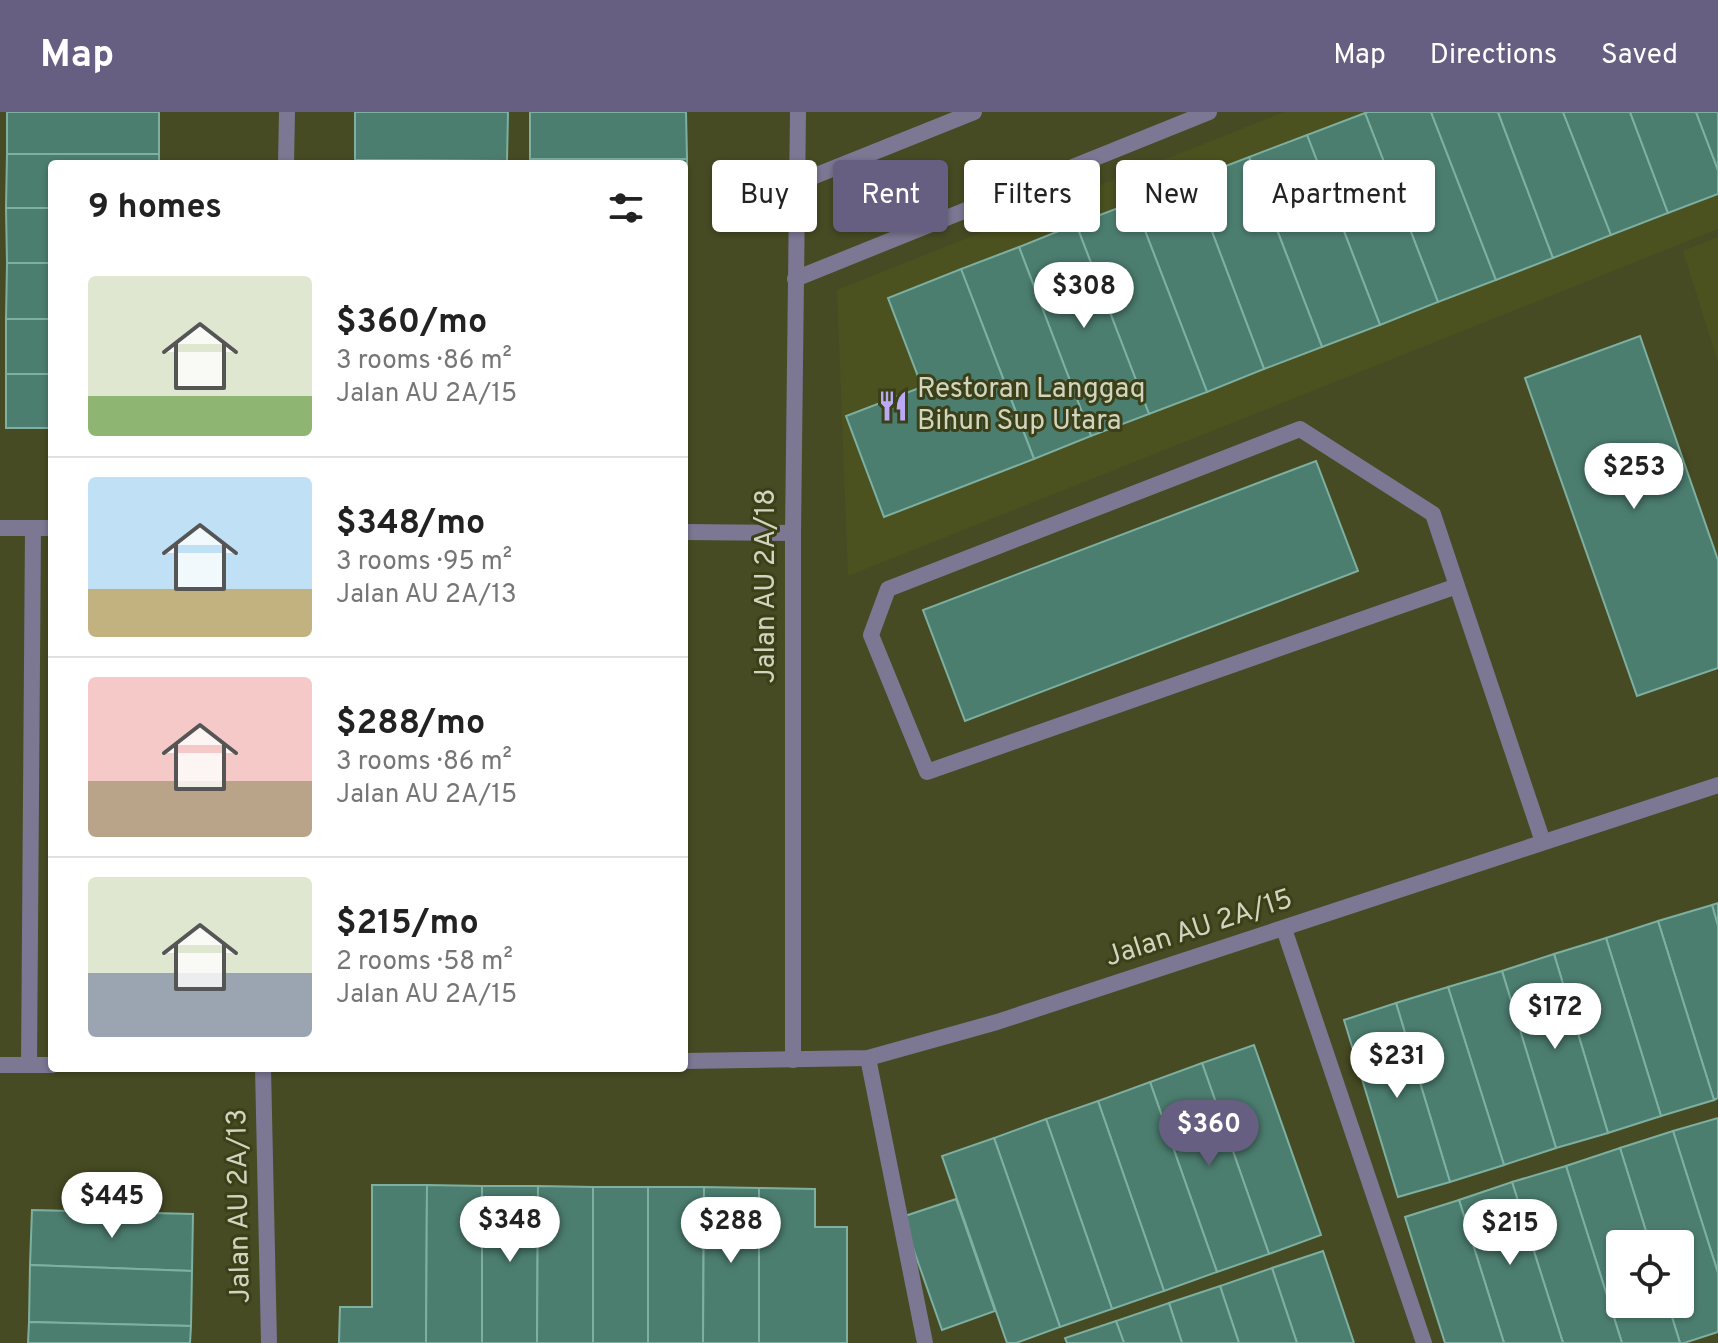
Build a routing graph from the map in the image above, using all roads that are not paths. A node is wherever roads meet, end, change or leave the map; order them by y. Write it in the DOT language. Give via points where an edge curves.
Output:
graph roads {
  1 [pos="287,112"];
  2 [pos="798,112"];
  3 [pos="974,112"];
  4 [pos="1209,112"];
  5 [pos="286,160"];
  6 [pos="797,160"];
  7 [pos="817,175"];
  8 [pos="796,232"];
  9 [pos="795,279"];
  10 [pos="0,528"];
  11 [pos="33,528"];
  12 [pos="48,528"];
  13 [pos="688,532"];
  14 [pos="793,533"];
  15 [pos="1457,586"];
  16 [pos="1718,785"];
  17 [pos="1543,842"];
  18 [pos="1284,929"];
  19 [pos="868,1058"];
  20 [pos="793,1060"];
  21 [pos="688,1061"];
  22 [pos="0,1065"];
  23 [pos="29,1065"];
  24 [pos="48,1065"];
  25 [pos="263,1072"];
  26 [pos="269,1343"];
  27 [pos="925,1343"];
  28 [pos="1424,1343"];
  1 -- 5 [label="street"];
  2 -- 6 [label="street, Jalan AU 2A/18"];
  3 -- 7 [label="street"];
  4 -- 9 [label="street"];
  8 -- 9 [label="street, Jalan AU 2A/18"];
  9 -- 14 [label="street, Jalan AU 2A/18"];
  10 -- 11 [label="street"];
  11 -- 12 [label="street"];
  11 -- 23 [label="street"];
  13 -- 14 [label="street"];
  14 -- 20 [label="street, Jalan AU 2A/18"];
  15 -- 15 [label="street" via="1433,514 1300,429 888,589 871,635 927,772"];
  15 -- 17 [label="street"];
  16 -- 17 [label="street, Jalan AU 2A/15"];
  17 -- 18 [label="street, Jalan AU 2A/15"];
  18 -- 19 [label="street, Jalan AU 2A/15"];
  18 -- 28 [label="street"];
  19 -- 20 [label="street, Jalan AU 2A/15"];
  19 -- 27 [label="street"];
  20 -- 21 [label="street, Jalan AU 2A/15"];
  22 -- 23 [label="street"];
  23 -- 24 [label="street"];
  25 -- 26 [label="street, Jalan AU 2A/13"];
}
